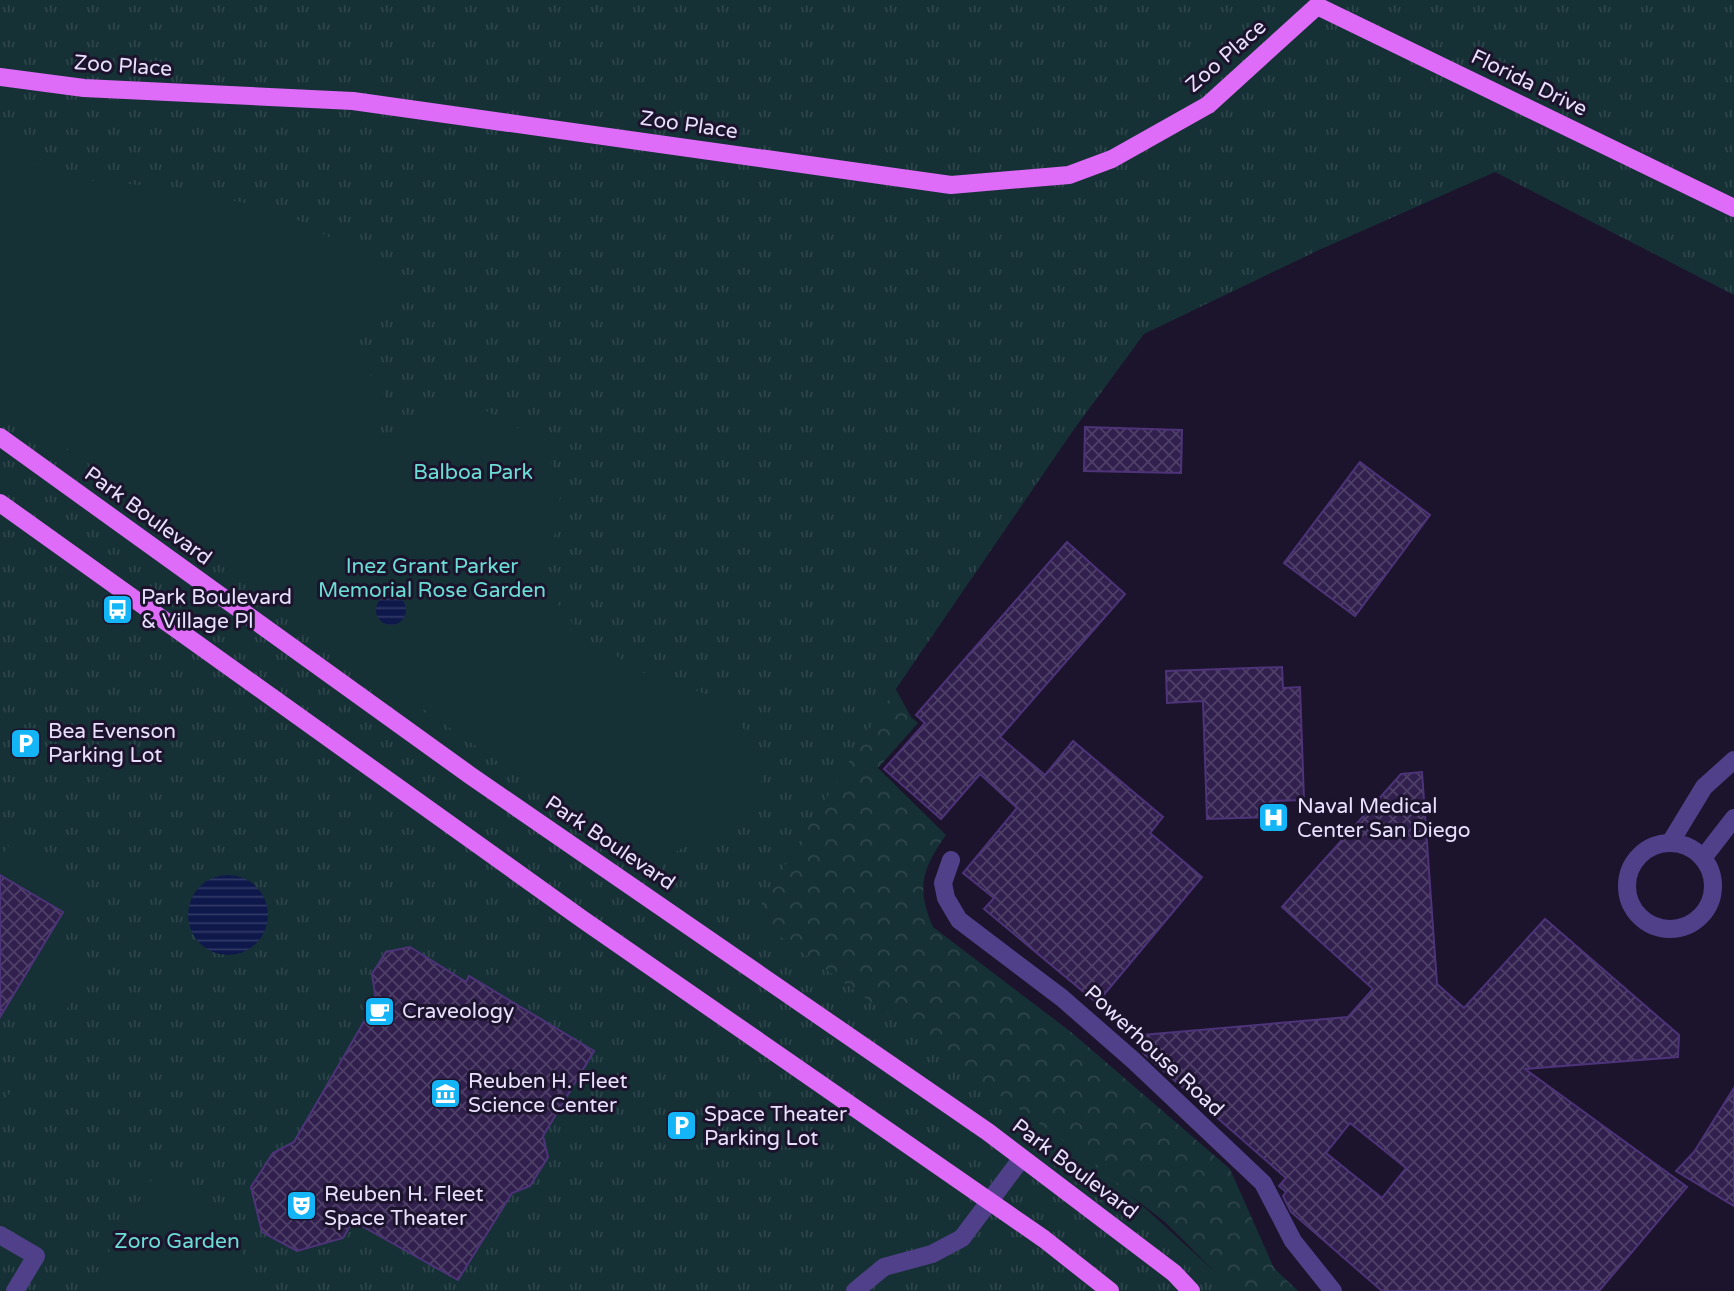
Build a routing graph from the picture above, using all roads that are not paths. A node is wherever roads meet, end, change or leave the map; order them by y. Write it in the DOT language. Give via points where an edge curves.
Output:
graph roads {
  1 [pos="1311,3"];
  2 [pos="0,77"];
  3 [pos="1734,208"];
  4 [pos="0,437"];
  5 [pos="0,503"];
  6 [pos="1734,760"];
  7 [pos="1734,818"];
  8 [pos="1670,843"];
  9 [pos="1703,858"];
  10 [pos="950,860"];
  11 [pos="1022,1158"];
  12 [pos="990,1201"];
  13 [pos="0,1235"];
  14 [pos="15,1291"];
  15 [pos="855,1291"];
  16 [pos="1110,1291"];
  17 [pos="1191,1291"];
  18 [pos="1333,1291"];
  1 -- 2 [label="main road, Zoo Place" via="1208,105 1112,159 1069,175 951,185 353,101 84,88"];
  1 -- 3 [label="main road, Florida Drive"];
  4 -- 11 [label="main road, Park Boulevard" via="471,776"];
  5 -- 12 [label="main road" via="582,919"];
  6 -- 8 [label="street" via="1704,787"];
  7 -- 9 [label="street"];
  8 -- 9 [label="street" via="1685,845"];
  8 -- 9 [label="street" via="1639,856 1631,869 1629,898 1647,923 1675,929 1702,916 1712,900 1713,885"];
  10 -- 18 [label="street, Powerhouse Road" via="943,883 959,920 1072,1006 1263,1183 1293,1241"];
  11 -- 12 [label="street"];
  11 -- 17 [label="main road, Park Boulevard" via="1174,1273"];
  12 -- 15 [label="street" via="969,1231 952,1245 884,1267"];
  12 -- 16 [label="main road"];
  13 -- 14 [label="street" via="36,1256"];
}
